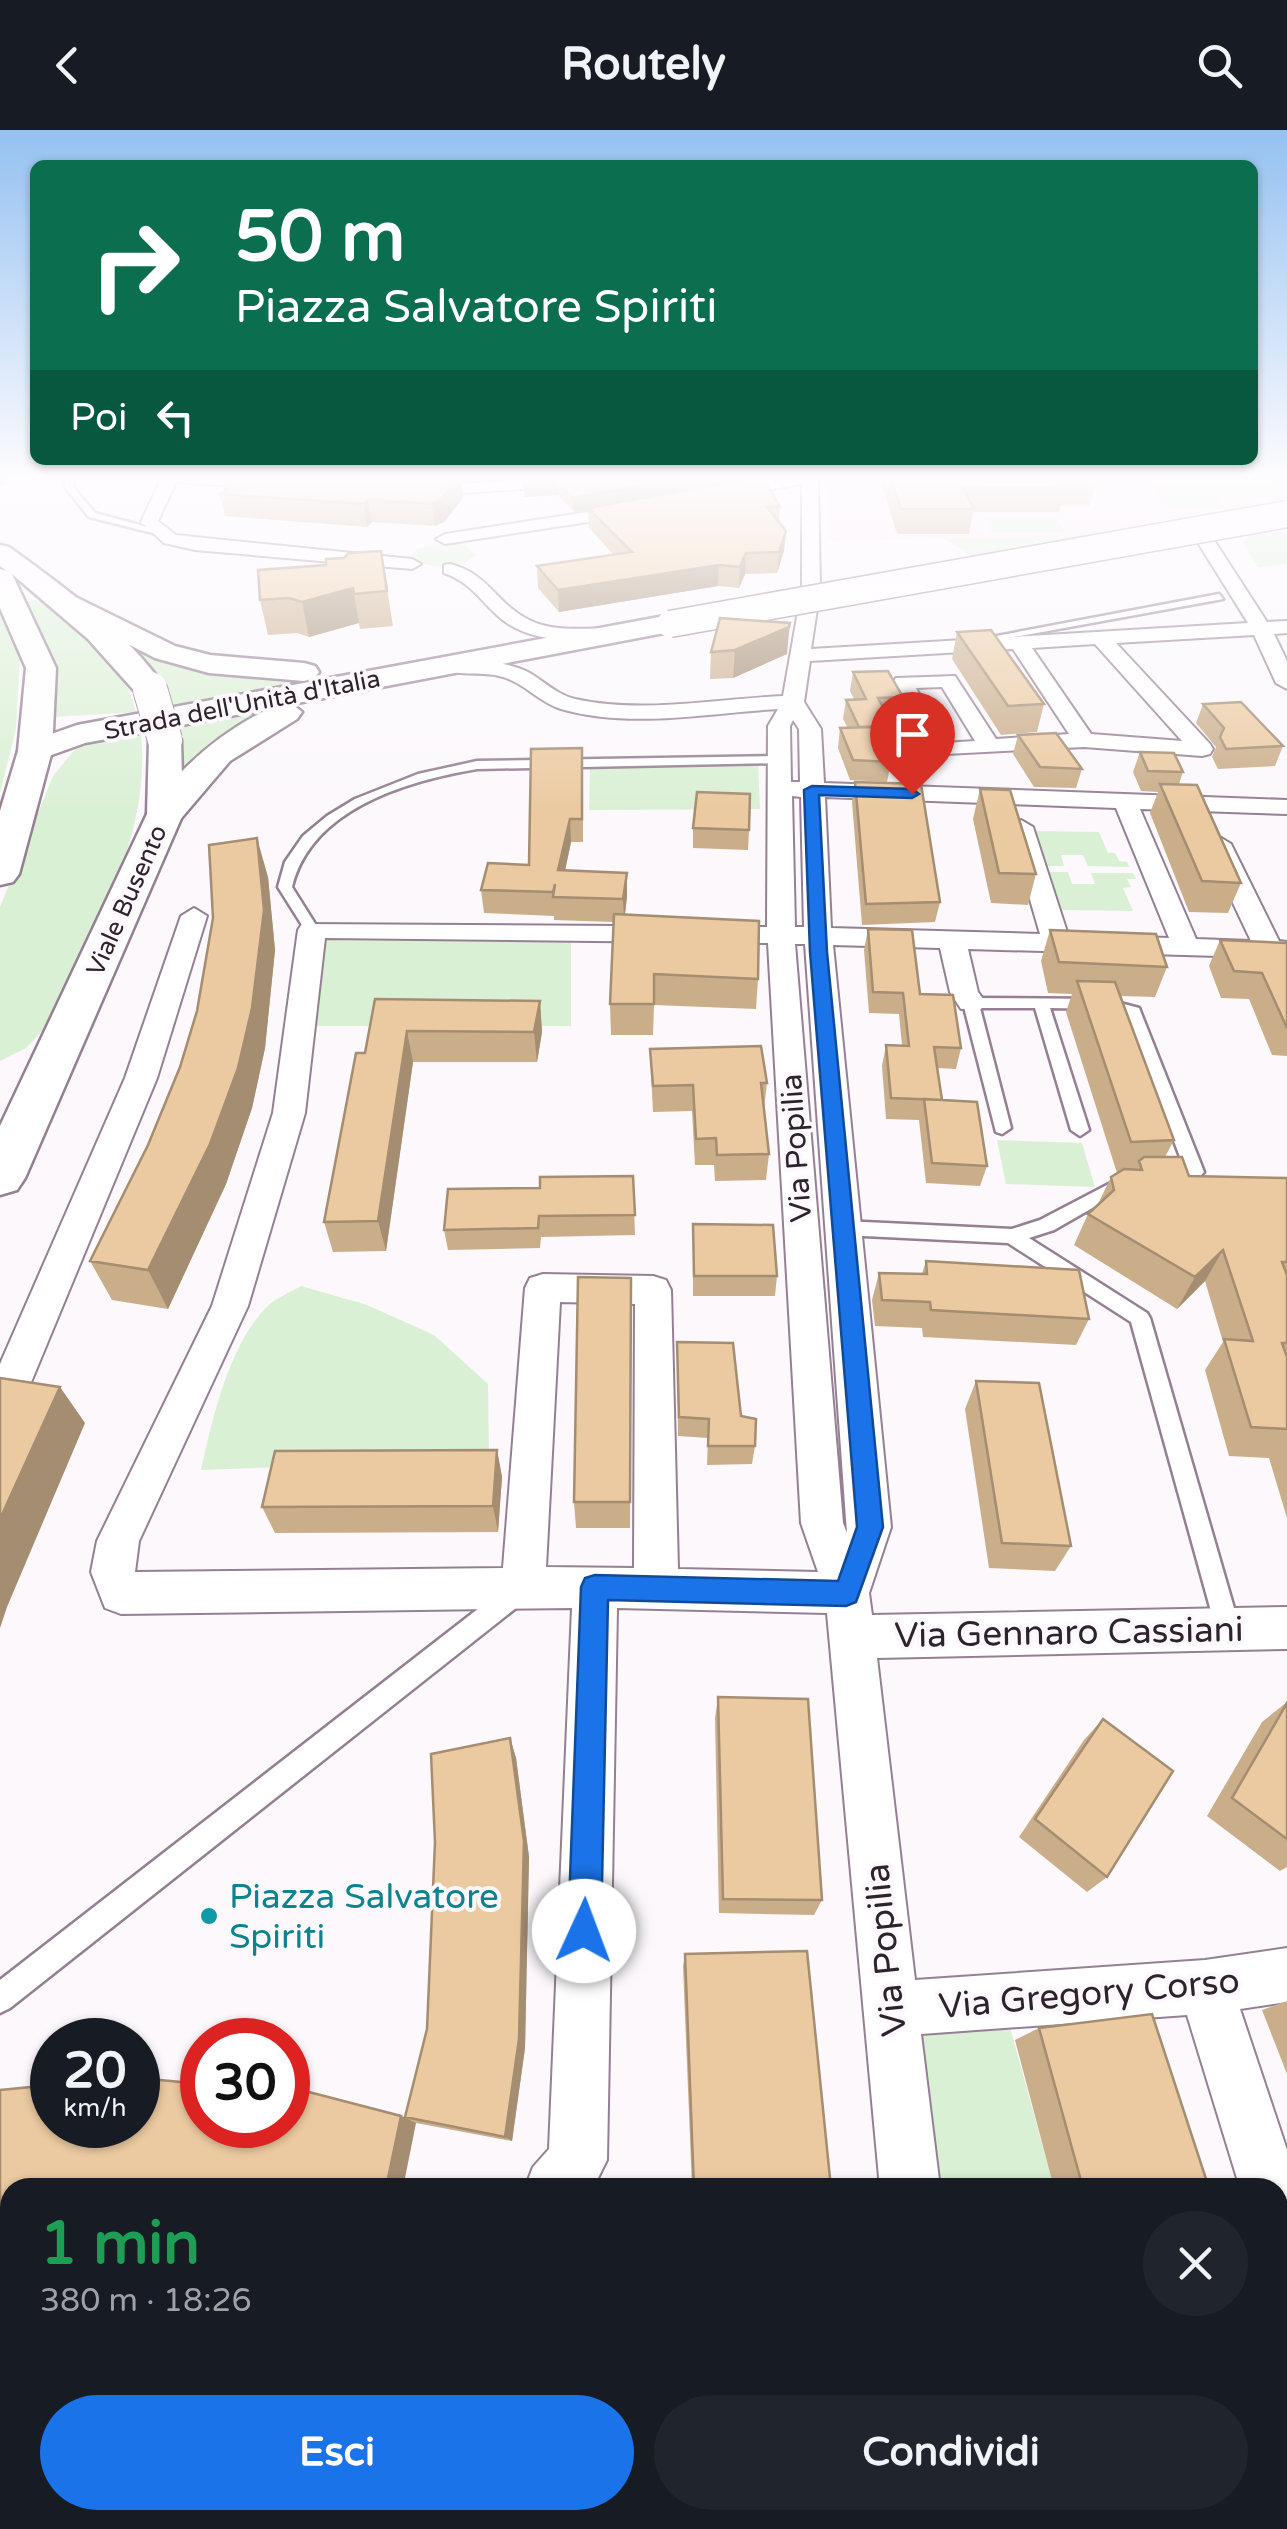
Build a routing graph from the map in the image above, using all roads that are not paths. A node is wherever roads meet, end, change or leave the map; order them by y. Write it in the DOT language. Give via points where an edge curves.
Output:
graph roads {
  1 [pos="5,587"];
  2 [pos="45,587"];
  3 [pos="495,587"];
  4 [pos="809,587"];
  5 [pos="871,587"];
  6 [pos="878,587"];
  7 [pos="887,587"];
  8 [pos="1235,587"];
  9 [pos="58,597"];
  10 [pos="1219,597"];
  11 [pos="809,599"];
  12 [pos="507,614"];
  13 [pos="1287,626"];
  14 [pos="1261,628"];
  15 [pos="615,634"];
  16 [pos="1016,638"];
  17 [pos="1100,638"];
  18 [pos="564,644"];
  19 [pos="799,656"];
  20 [pos="436,668"];
  21 [pos="1287,684"];
  22 [pos="536,688"];
  23 [pos="793,702"];
  24 [pos="1084,740"];
  25 [pos="988,744"];
  26 [pos="35,751"];
  27 [pos="790,780"];
  28 [pos="1012,797"];
  29 [pos="1126,800"];
  30 [pos="1198,803"];
  31 [pos="1287,806"];
  32 [pos="165,814"];
  33 [pos="0,874"];
  34 [pos="194,916"];
  35 [pos="312,930"];
  36 [pos="781,935"];
  37 [pos="818,936"];
  38 [pos="952,941"];
  39 [pos="1058,944"];
  40 [pos="1186,947"];
  41 [pos="1278,950"];
  42 [pos="971,1002"];
  43 [pos="1041,1003"];
  44 [pos="59,1048"];
  45 [pos="0,1076"];
  46 [pos="10,1128"];
  47 [pos="1002,1128"];
  48 [pos="1080,1130"];
  49 [pos="0,1178"];
  50 [pos="843,1228"];
  51 [pos="1012,1236"];
  52 [pos="0,1409"];
  53 [pos="595,1587"];
  54 [pos="523,1588"];
  55 [pos="656,1588"];
  56 [pos="849,1615"];
  57 [pos="1287,1628"];
  58 [pos="1228,1629"];
  59 [pos="1287,1975"];
  60 [pos="1205,1986"];
  61 [pos="0,1998"];
  62 [pos="891,2009"];
  63 [pos="563,2178"];
  64 [pos="909,2178"];
  65 [pos="1267,2178"];
  1 -- 26 [label="main road" via="40,668"];
  2 -- 9 [label="main road, Viale Busento"];
  3 -- 12 [label="street"];
  4 -- 11 [label="street, Via Popilia"];
  5 -- 11 [label="main road"];
  6 -- 15 [label="main road, bridge"];
  7 -- 11 [label="main road"];
  8 -- 14 [label="street"];
  9 -- 20 [label="main road" via="165,652 209,664 256,670"];
  9 -- 32 [label="main road, Viale Busento, bridge" via="150,689 164,740"];
  10 -- 16 [label="lane"];
  11 -- 19 [label="street, Via Popilia"];
  12 -- 15 [label="street" via="543,630"];
  12 -- 20 [label="street" via="505,636"];
  13 -- 14 [label="street"];
  14 -- 17 [label="street"];
  14 -- 21 [label="street"];
  15 -- 18 [label="main road"];
  16 -- 17 [label="street"];
  16 -- 19 [label="street"];
  16 -- 24 [label="street"];
  17 -- 24 [label="street" via="1202,749"];
  18 -- 20 [label="main road"];
  18 -- 22 [label="street" via="536,663"];
  19 -- 23 [label="street, Via Popilia"];
  20 -- 22 [label="street" via="500,670"];
  20 -- 26 [label="main road, Strada dell'Unità d'Italia" via="77,734"];
  20 -- 32 [label="main road" via="296,707 258,726 199,768"];
  22 -- 23 [label="street" via="572,705 612,709"];
  23 -- 27 [label="street, Via Popilia" via="779,726"];
  23 -- 27 [label="street, Via Popilia" via="810,728"];
  24 -- 25 [label="street"];
  26 -- 33 [label="main road"];
  27 -- 28 [label="street"];
  27 -- 35 [label="lane" via="477,765 428,774 323,824 297,852 285,887"];
  27 -- 36 [label="street, Via Popilia"];
  27 -- 37 [label="street, Via Popilia"];
  28 -- 29 [label="street"];
  28 -- 39 [label="street"];
  29 -- 30 [label="street"];
  29 -- 40 [label="street"];
  30 -- 31 [label="street"];
  30 -- 41 [label="street"];
  32 -- 44 [label="main road, Viale Busento"];
  34 -- 52 [label="street" via="141,1078"];
  35 -- 36 [label="street"];
  35 -- 54 [label="street" via="289,1113 235,1288 134,1501 114,1572 121,1593"];
  36 -- 37 [label="street"];
  36 -- 56 [label="street, Via Popilia" via="822,1523"];
  37 -- 38 [label="street"];
  37 -- 50 [label="street, Via Popilia"];
  38 -- 39 [label="street"];
  38 -- 42 [label="street"];
  39 -- 40 [label="street"];
  40 -- 41 [label="street"];
  42 -- 43 [label="lane"];
  42 -- 47 [label="lane"];
  43 -- 48 [label="lane"];
  43 -- 51 [label="lane" via="1133,1011 1195,1172 1184,1179 1124,1180"];
  44 -- 45 [label="main road"];
  44 -- 46 [label="main road, Viale Busento"];
  46 -- 49 [label="main road, Viale Busento"];
  50 -- 51 [label="lane"];
  50 -- 56 [label="street, Via Popilia" via="870,1527"];
  51 -- 58 [label="lane" via="1140,1318"];
  53 -- 54 [label="street"];
  53 -- 55 [label="street"];
  53 -- 63 [label="street" via="578,2160"];
  54 -- 55 [label="street" via="542,1288 653,1290"];
  54 -- 61 [label="lane"];
  55 -- 56 [label="street"];
  56 -- 58 [label="street, Via Gennaro Cassiani"];
  56 -- 62 [label="street, Via Popilia"];
  57 -- 58 [label="street, Via Gennaro Cassiani"];
  59 -- 60 [label="street, Via Gregory Corso"];
  60 -- 62 [label="street, Via Gregory Corso"];
  60 -- 65 [label="street"];
  62 -- 64 [label="street, Via Popilia"];
}
